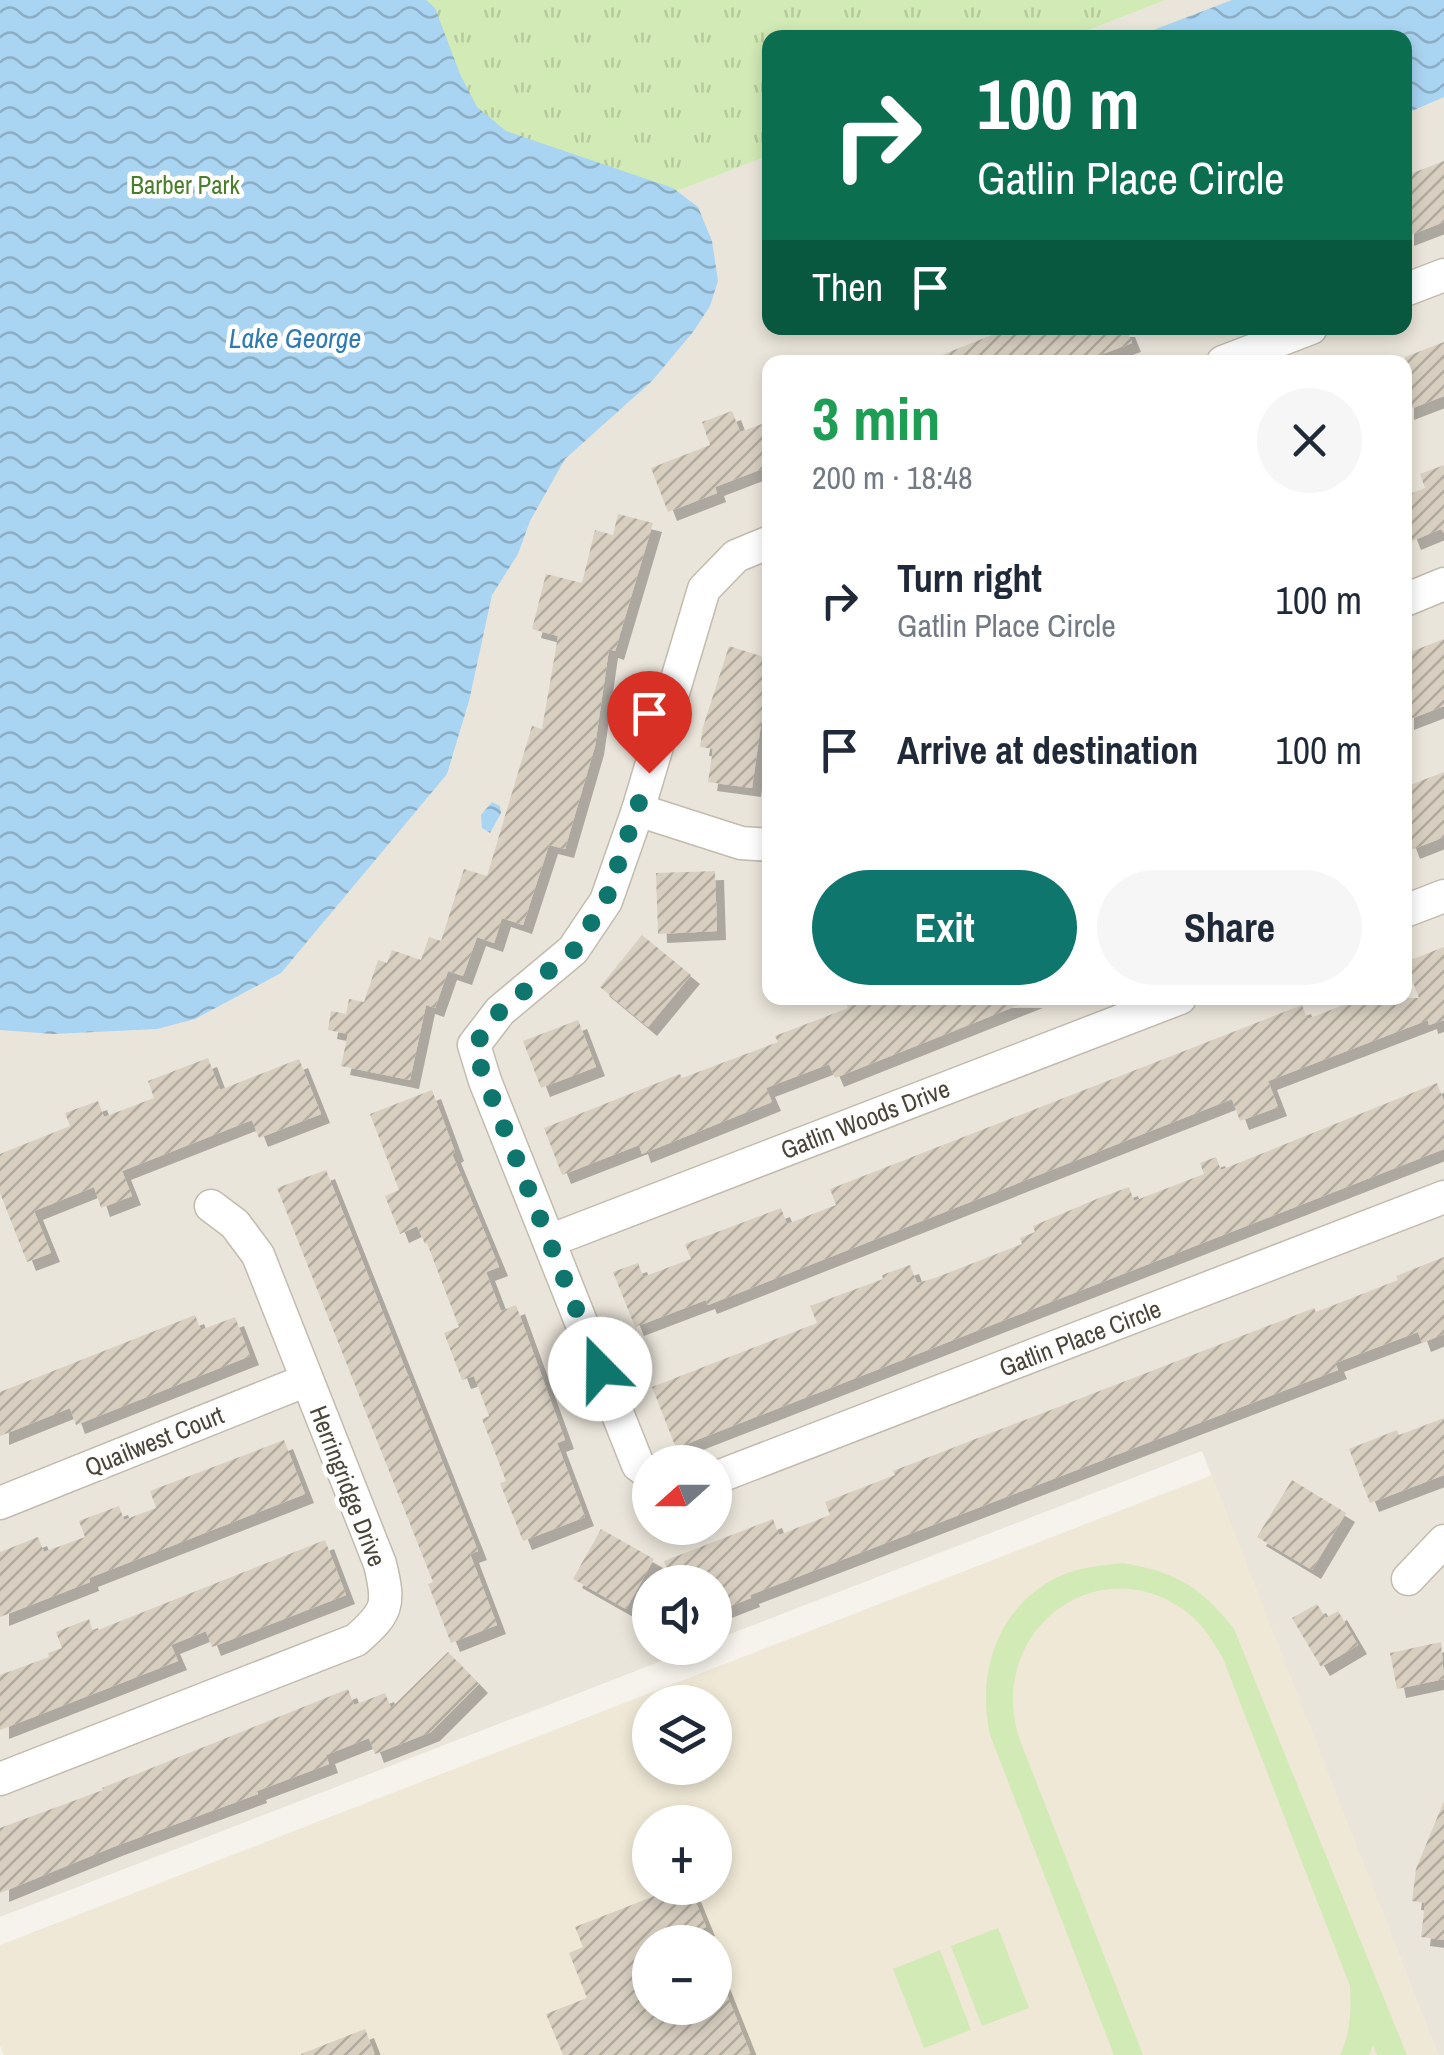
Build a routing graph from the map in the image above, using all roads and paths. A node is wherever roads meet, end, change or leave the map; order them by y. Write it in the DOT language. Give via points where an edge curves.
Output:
graph roads {
  1 [pos="1444,275"];
  2 [pos="1412,287"];
  3 [pos="1293,335"];
  4 [pos="1241,355"];
  5 [pos="762,545"];
  6 [pos="1444,584"];
  7 [pos="1412,597"];
  8 [pos="638,810"];
  9 [pos="762,844"];
  10 [pos="1444,896"];
  11 [pos="1412,907"];
  12 [pos="1162,1005"];
  13 [pos="1444,1197"];
  14 [pos="211,1206"];
  15 [pos="549,1241"];
  16 [pos="307,1380"];
  17 [pos="632,1450"];
  18 [pos="732,1471"];
  19 [pos="0,1503"];
  20 [pos="1444,1541"];
  21 [pos="1408,1579"];
  22 [pos="0,1780"];
  1 -- 2 [label="street"];
  3 -- 4 [label="street"];
  5 -- 8 [label="street" via="736,556 704,589"];
  6 -- 7 [label="street"];
  8 -- 9 [label="street"];
  8 -- 15 [label="street" via="606,900 574,950 500,1011 474,1046"];
  10 -- 11 [label="street"];
  12 -- 15 [label="street, Gatlin Woods Drive"];
  13 -- 18 [label="street, Gatlin Place Circle"];
  14 -- 16 [label="street, Herringridge Drive" via="258,1255"];
  15 -- 17 [label="street"];
  16 -- 19 [label="street, Quailwest Court"];
  16 -- 22 [label="street, Herringridge Drive" via="380,1564 388,1595 382,1617 356,1640"];
  20 -- 21 [label="street"];
}
